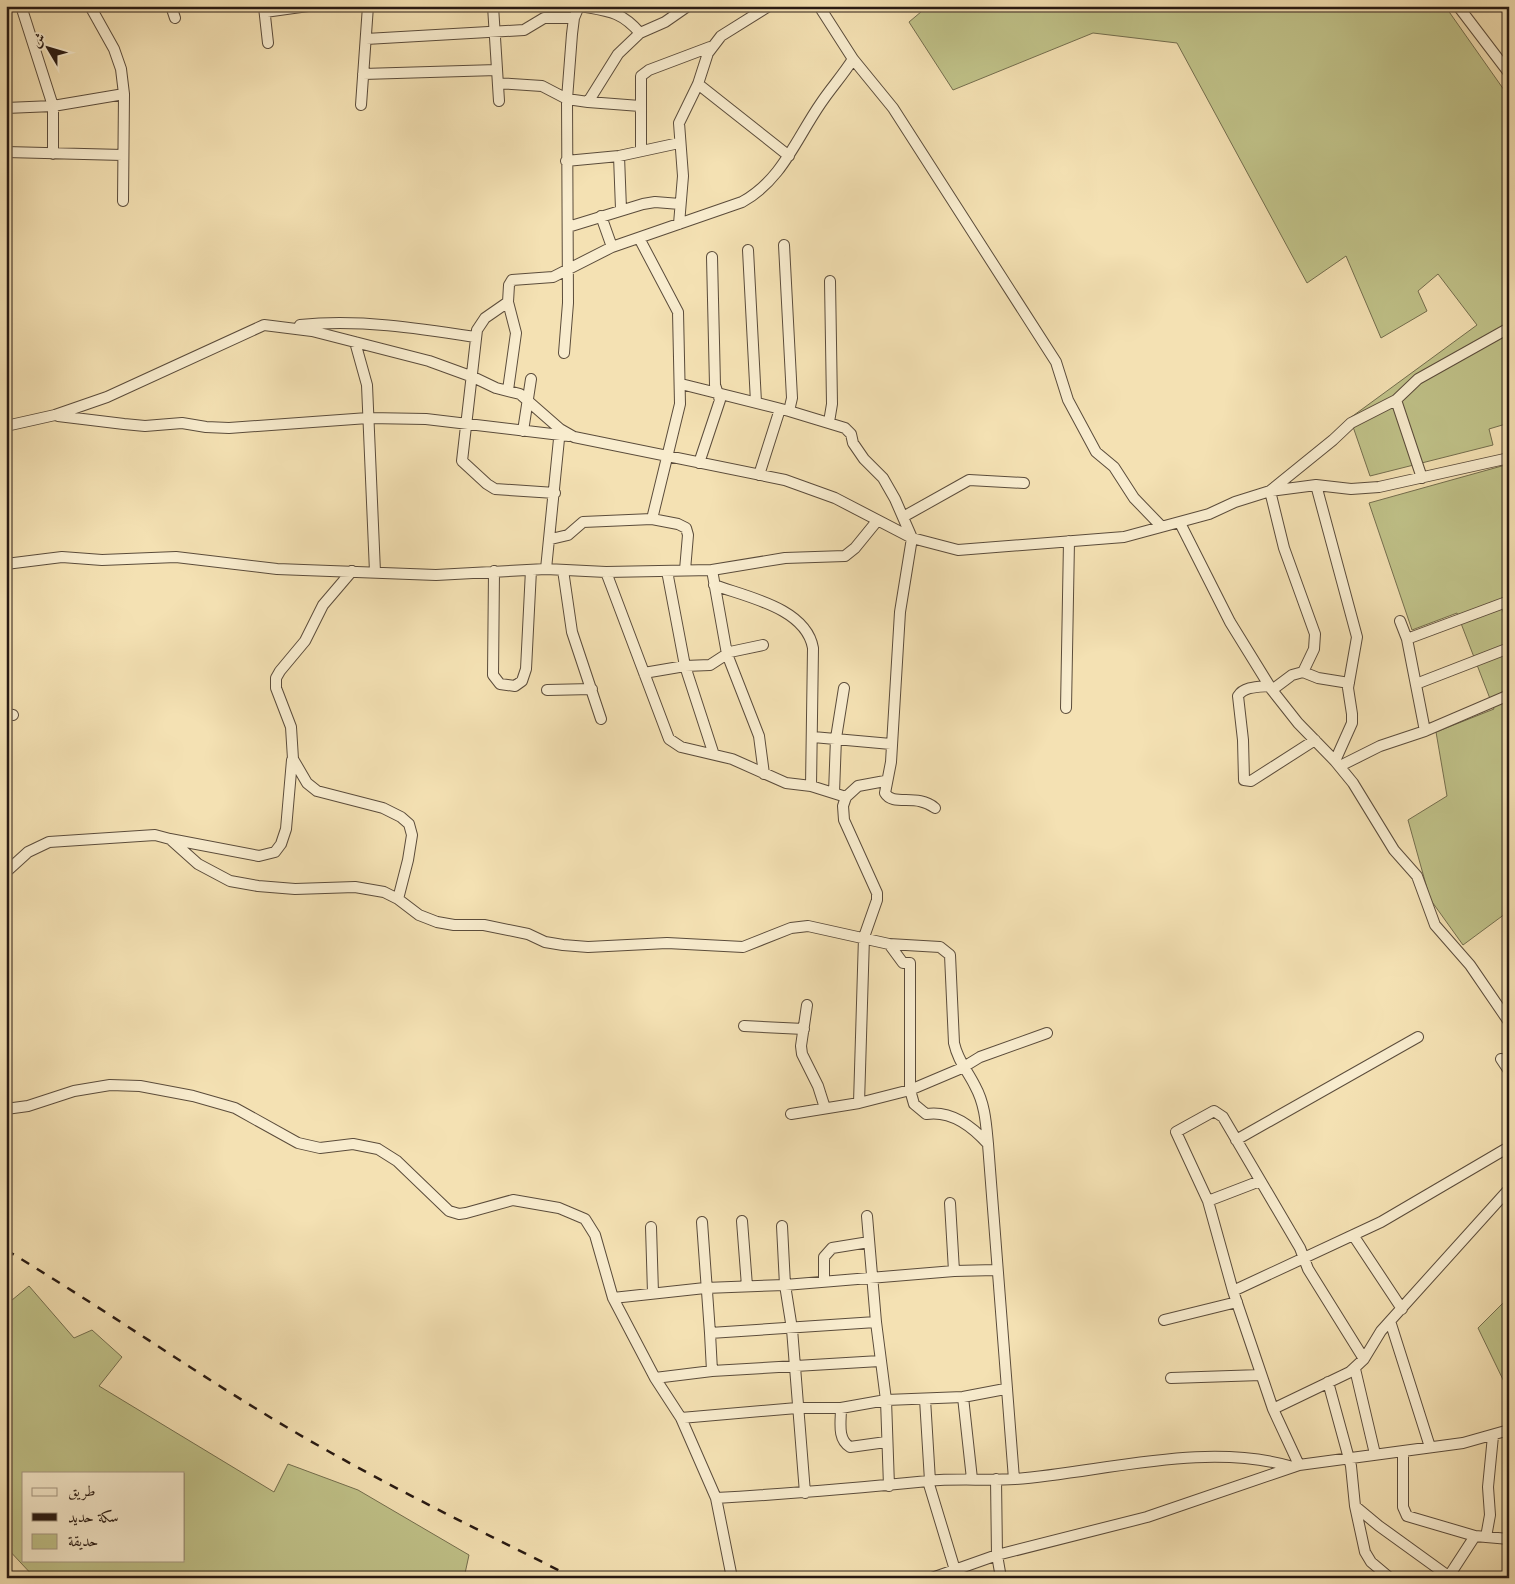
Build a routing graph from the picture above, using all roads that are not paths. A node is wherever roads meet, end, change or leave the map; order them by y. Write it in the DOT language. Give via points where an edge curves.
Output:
graph roads {
  1 [pos="21,6"];
  2 [pos="90,6"];
  3 [pos="171,6"];
  4 [pos="308,6"];
  5 [pos="368,6"];
  6 [pos="493,6"];
  7 [pos="580,6"];
  8 [pos="688,6"];
  9 [pos="769,6"];
  10 [pos="819,6"];
  11 [pos="1458,6"];
  12 [pos="605,8"];
  13 [pos="265,9"];
  14 [pos="175,18"];
  15 [pos="574,18"];
  16 [pos="494,32"];
  17 [pos="640,33"];
  18 [pos="366,39"];
  19 [pos="268,43"];
  20 [pos="710,47"];
  21 [pos="853,59"];
  22 [pos="496,70"];
  23 [pos="1509,73"];
  24 [pos="363,74"];
  25 [pos="498,83"];
  26 [pos="698,84"];
  27 [pos="124,94"];
  28 [pos="566,99"];
  29 [pos="499,101"];
  30 [pos="588,102"];
  31 [pos="361,105"];
  32 [pos="53,106"];
  33 [pos="640,106"];
  34 [pos="6,108"];
  35 [pos="679,144"];
  36 [pos="641,151"];
  37 [pos="6,152"];
  38 [pos="53,154"];
  39 [pos="123,155"];
  40 [pos="618,156"];
  41 [pos="789,156"];
  42 [pos="566,161"];
  43 [pos="123,201"];
  44 [pos="680,204"];
  45 [pos="621,209"];
  46 [pos="601,216"];
  47 [pos="679,224"];
  48 [pos="568,227"];
  49 [pos="639,238"];
  50 [pos="784,245"];
  51 [pos="612,247"];
  52 [pos="748,250"];
  53 [pos="712,256"];
  54 [pos="567,270"];
  55 [pos="830,281"];
  56 [pos="508,302"];
  57 [pos="289,326"];
  58 [pos="1509,328"];
  59 [pos="475,337"];
  60 [pos="355,342"];
  61 [pos="564,352"];
  62 [pos="473,377"];
  63 [pos="531,379"];
  64 [pos="681,384"];
  65 [pos="508,390"];
  66 [pos="718,393"];
  67 [pos="528,400"];
  68 [pos="1396,400"];
  69 [pos="756,402"];
  70 [pos="784,410"];
  71 [pos="55,415"];
  72 [pos="368,418"];
  73 [pos="829,422"];
  74 [pos="465,425"];
  75 [pos="6,426"];
  76 [pos="523,431"];
  77 [pos="560,432"];
  78 [pos="667,455"];
  79 [pos="1509,458"];
  80 [pos="699,463"];
  81 [pos="759,475"];
  82 [pos="1422,478"];
  83 [pos="1024,483"];
  84 [pos="1316,484"];
  85 [pos="1270,491"];
  86 [pos="555,493"];
  87 [pos="903,517"];
  88 [pos="652,519"];
  89 [pos="877,521"];
  90 [pos="1180,523"];
  91 [pos="1161,526"];
  92 [pos="912,538"];
  93 [pos="551,539"];
  94 [pos="1069,541"];
  95 [pos="6,564"];
  96 [pos="546,569"];
  97 [pos="531,570"];
  98 [pos="563,570"];
  99 [pos="685,570"];
  100 [pos="712,570"];
  101 [pos="352,571"];
  102 [pos="494,571"];
  103 [pos="668,571"];
  104 [pos="375,572"];
  105 [pos="606,572"];
  106 [pos="714,585"];
  107 [pos="1509,601"];
  108 [pos="1400,621"];
  109 [pos="1407,639"];
  110 [pos="763,645"];
  111 [pos="1509,648"];
  112 [pos="727,654"];
  113 [pos="685,666"];
  114 [pos="1303,672"];
  115 [pos="644,673"];
  116 [pos="1349,683"];
  117 [pos="1416,684"];
  118 [pos="844,688"];
  119 [pos="1271,688"];
  120 [pos="547,690"];
  121 [pos="592,690"];
  122 [pos="1509,695"];
  123 [pos="1066,708"];
  124 [pos="600,719"];
  125 [pos="1426,731"];
  126 [pos="813,737"];
  127 [pos="836,738"];
  128 [pos="1315,740"];
  129 [pos="891,744"];
  130 [pos="713,752"];
  131 [pos="292,759"];
  132 [pos="1337,764"];
  133 [pos="764,774"];
  134 [pos="885,781"];
  135 [pos="811,786"];
  136 [pos="834,793"];
  137 [pos="846,797"];
  138 [pos="935,808"];
  139 [pos="170,839"];
  140 [pos="6,872"];
  141 [pos="398,899"];
  142 [pos="864,937"];
  143 [pos="889,944"];
  144 [pos="807,1005"];
  145 [pos="1509,1022"];
  146 [pos="744,1026"];
  147 [pos="804,1029"];
  148 [pos="1047,1033"];
  149 [pos="1418,1037"];
  150 [pos="1502,1060"];
  151 [pos="962,1068"];
  152 [pos="1509,1071"];
  153 [pos="910,1090"];
  154 [pos="860,1102"];
  155 [pos="825,1108"];
  156 [pos="6,1109"];
  157 [pos="791,1114"];
  158 [pos="1236,1140"];
  159 [pos="988,1144"];
  160 [pos="1509,1147"];
  161 [pos="1260,1181"];
  162 [pos="1509,1189"];
  163 [pos="1208,1201"];
  164 [pos="950,1202"];
  165 [pos="867,1216"];
  166 [pos="742,1221"];
  167 [pos="702,1222"];
  168 [pos="782,1226"];
  169 [pos="651,1227"];
  170 [pos="1353,1235"];
  171 [pos="869,1242"];
  172 [pos="1304,1258"];
  173 [pos="996,1270"];
  174 [pos="954,1271"];
  175 [pos="872,1279"];
  176 [pos="824,1282"];
  177 [pos="785,1285"];
  178 [pos="747,1286"];
  179 [pos="705,1288"];
  180 [pos="1233,1290"];
  181 [pos="653,1293"];
  182 [pos="613,1298"];
  183 [pos="1237,1302"];
  184 [pos="1402,1308"];
  185 [pos="1164,1320"];
  186 [pos="1390,1321"];
  187 [pos="876,1322"];
  188 [pos="792,1329"];
  189 [pos="710,1333"];
  190 [pos="1364,1359"];
  191 [pos="880,1361"];
  192 [pos="796,1368"];
  193 [pos="1355,1369"];
  194 [pos="712,1372"];
  195 [pos="1261,1375"];
  196 [pos="656,1378"];
  197 [pos="1171,1378"];
  198 [pos="1328,1382"];
  199 [pos="1005,1389"];
  200 [pos="963,1396"];
  201 [pos="925,1399"];
  202 [pos="886,1400"];
  203 [pos="797,1408"];
  204 [pos="841,1408"];
  205 [pos="1273,1409"];
  206 [pos="681,1418"];
  207 [pos="1509,1430"];
  208 [pos="1493,1436"];
  209 [pos="886,1442"];
  210 [pos="1430,1447"];
  211 [pos="1403,1451"];
  212 [pos="1374,1454"];
  213 [pos="1349,1458"];
  214 [pos="1296,1466"];
  215 [pos="972,1479"];
  216 [pos="996,1479"];
  217 [pos="1014,1479"];
  218 [pos="929,1481"];
  219 [pos="889,1486"];
  220 [pos="805,1493"];
  221 [pos="716,1498"];
  222 [pos="1355,1506"];
  223 [pos="1475,1536"];
  224 [pos="1486,1538"];
  225 [pos="1509,1538"];
  226 [pos="997,1555"];
  227 [pos="955,1570"];
  228 [pos="1450,1577"];
  229 [pos="732,1578"];
  230 [pos="932,1578"];
  231 [pos="1001,1578"];
  232 [pos="1390,1578"];
  1 -- 32 [label="street"];
  2 -- 27 [label="street" via="114,49"];
  3 -- 14 [label="street"];
  4 -- 13 [label="street"];
  5 -- 18 [label="street"];
  6 -- 16 [label="street"];
  7 -- 12 [label="street"];
  7 -- 15 [label="street"];
  8 -- 17 [label="street"];
  9 -- 20 [label="street" via="729,29"];
  10 -- 21 [label="street"];
  11 -- 23 [label="street"];
  12 -- 17 [label="street" via="621,16"];
  13 -- 19 [label="street"];
  15 -- 16 [label="street" via="544,18 524,30"];
  15 -- 28 [label="street"];
  16 -- 18 [label="street"];
  16 -- 22 [label="street"];
  17 -- 30 [label="street" via="614,57"];
  18 -- 24 [label="street"];
  20 -- 26 [label="street"];
  20 -- 33 [label="street" via="644,74 640,82"];
  21 -- 41 [label="street"];
  21 -- 91 [label="street" via="893,108 1056,362 1068,400 1096,452 1114,468 1134,498"];
  22 -- 24 [label="street"];
  22 -- 25 [label="street"];
  24 -- 31 [label="street"];
  25 -- 28 [label="street" via="542,86"];
  25 -- 29 [label="street"];
  26 -- 35 [label="street" via="679,123"];
  26 -- 41 [label="street"];
  27 -- 32 [label="street"];
  27 -- 39 [label="street"];
  28 -- 30 [label="street"];
  28 -- 42 [label="street"];
  30 -- 33 [label="street"];
  32 -- 34 [label="street"];
  32 -- 38 [label="street"];
  33 -- 36 [label="street"];
  35 -- 36 [label="street"];
  35 -- 44 [label="street" via="683,176"];
  36 -- 40 [label="street"];
  37 -- 38 [label="street"];
  38 -- 39 [label="street"];
  39 -- 43 [label="street"];
  40 -- 42 [label="street"];
  40 -- 45 [label="street"];
  41 -- 47 [label="street" via="775,176 754,195"];
  42 -- 48 [label="street"];
  44 -- 45 [label="street" via="655,202"];
  44 -- 47 [label="street"];
  45 -- 46 [label="street"];
  46 -- 48 [label="street"];
  46 -- 51 [label="street"];
  47 -- 49 [label="street"];
  48 -- 54 [label="street"];
  49 -- 51 [label="street"];
  49 -- 64 [label="street" via="678,312"];
  50 -- 70 [label="street" via="792,398"];
  51 -- 54 [label="street"];
  52 -- 69 [label="street"];
  53 -- 66 [label="street" via="715,386"];
  54 -- 56 [label="street" via="544,278 512,280"];
  54 -- 61 [label="street"];
  55 -- 73 [label="street" via="832,404"];
  56 -- 59 [label="street" via="485,318"];
  56 -- 65 [label="street" via="516,333"];
  57 -- 59 [label="street" via="327,322 394,324"];
  57 -- 60 [label="street"];
  57 -- 71 [label="street" via="264,325 132,387"];
  58 -- 68 [label="street" via="1418,379"];
  59 -- 62 [label="street"];
  60 -- 62 [label="street" via="429,361"];
  60 -- 72 [label="street" via="367,385"];
  62 -- 65 [label="street"];
  62 -- 74 [label="street"];
  63 -- 67 [label="street"];
  64 -- 66 [label="street"];
  64 -- 78 [label="street" via="680,404"];
  65 -- 67 [label="street"];
  66 -- 69 [label="street"];
  66 -- 80 [label="street" via="720,400"];
  67 -- 76 [label="street"];
  67 -- 77 [label="street"];
  68 -- 82 [label="street"];
  68 -- 85 [label="street" via="1351,423"];
  69 -- 70 [label="street"];
  70 -- 73 [label="street"];
  70 -- 81 [label="street"];
  71 -- 72 [label="street" via="145,426 182,423 206,428"];
  71 -- 75 [label="street"];
  72 -- 74 [label="street" via="426,419"];
  72 -- 104 [label="street"];
  73 -- 87 [label="street" via="851,434 853,443 882,478"];
  74 -- 76 [label="street"];
  74 -- 86 [label="street" via="462,461 490,486 501,490"];
  76 -- 77 [label="street"];
  77 -- 78 [label="street"];
  77 -- 86 [label="street"];
  78 -- 80 [label="street"];
  78 -- 88 [label="street"];
  79 -- 82 [label="street"];
  80 -- 81 [label="street"];
  81 -- 89 [label="street" via="820,492"];
  82 -- 84 [label="street" via="1351,489"];
  83 -- 87 [label="street" via="968,480"];
  84 -- 85 [label="street"];
  84 -- 116 [label="street" via="1356,630"];
  85 -- 90 [label="street"];
  85 -- 114 [label="street" via="1284,548 1315,634 1314,649"];
  86 -- 93 [label="street"];
  87 -- 92 [label="street"];
  88 -- 93 [label="street" via="583,522 568,535"];
  88 -- 99 [label="street" via="686,528"];
  89 -- 92 [label="street"];
  89 -- 100 [label="street" via="845,556 785,558"];
  90 -- 91 [label="street"];
  90 -- 119 [label="street" via="1230,622"];
  91 -- 94 [label="street" via="1124,536"];
  92 -- 94 [label="street" via="958,550"];
  92 -- 129 [label="street" via="900,612"];
  93 -- 96 [label="street"];
  94 -- 123 [label="street"];
  95 -- 101 [label="street" via="62,558 176,557 277,569"];
  96 -- 97 [label="street"];
  96 -- 98 [label="street"];
  97 -- 102 [label="street"];
  97 -- 102 [label="street" via="526,669 516,686 500,684 493,675"];
  98 -- 105 [label="street"];
  98 -- 121 [label="street" via="572,632"];
  99 -- 100 [label="street"];
  99 -- 103 [label="street"];
  100 -- 106 [label="street"];
  101 -- 104 [label="street"];
  101 -- 131 [label="street" via="323,605 305,640 276,678 278,697 291,727"];
  102 -- 104 [label="street" via="436,575"];
  103 -- 105 [label="street"];
  103 -- 113 [label="street"];
  105 -- 115 [label="street"];
  106 -- 112 [label="street"];
  106 -- 126 [label="street" via="757,599 798,620 806,628 813,648"];
  107 -- 109 [label="street"];
  108 -- 109 [label="street"];
  109 -- 117 [label="street"];
  110 -- 112 [label="street"];
  111 -- 117 [label="street"];
  112 -- 113 [label="street" via="710,665"];
  112 -- 133 [label="street" via="759,736"];
  113 -- 115 [label="street"];
  113 -- 130 [label="street"];
  114 -- 116 [label="street"];
  114 -- 119 [label="street"];
  115 -- 130 [label="street" via="669,738 681,747"];
  116 -- 132 [label="street" via="1352,723"];
  117 -- 125 [label="street"];
  118 -- 127 [label="street"];
  119 -- 128 [label="street"];
  119 -- 128 [label="street" via="1243,690 1238,696 1244,740 1244,780 1251,781"];
  120 -- 121 [label="street"];
  121 -- 124 [label="street"];
  122 -- 125 [label="street"];
  125 -- 132 [label="street"];
  126 -- 127 [label="street"];
  126 -- 135 [label="street"];
  127 -- 129 [label="street"];
  127 -- 136 [label="street"];
  128 -- 132 [label="street"];
  129 -- 134 [label="street" via="890,768"];
  130 -- 133 [label="street"];
  131 -- 139 [label="street" via="286,830 275,852 259,856"];
  131 -- 141 [label="street" via="307,784 317,791 383,808 409,824 412,835"];
  132 -- 145 [label="street" via="1394,850 1417,876 1435,926 1470,965"];
  133 -- 135 [label="street" via="794,785"];
  134 -- 137 [label="street" via="858,786"];
  134 -- 138 [label="street" via="885,792 890,799 923,800"];
  135 -- 136 [label="street"];
  136 -- 137 [label="street"];
  137 -- 142 [label="street" via="842,813 877,893"];
  139 -- 140 [label="street" via="155,834 49,842 28,852"];
  139 -- 141 [label="street" via="198,864 230,881 295,889 355,887 384,892"];
  141 -- 142 [label="street" via="419,915 437,922 484,925 528,934 545,942 588,947 667,943 743,947 791,928 808,926"];
  142 -- 143 [label="street"];
  142 -- 154 [label="street"];
  143 -- 151 [label="street" via="940,947 948,952 954,1043"];
  143 -- 153 [label="street" via="903,963 910,963"];
  144 -- 147 [label="street"];
  146 -- 147 [label="street"];
  147 -- 155 [label="street" via="802,1054"];
  148 -- 151 [label="street" via="980,1057"];
  149 -- 158 [label="street"];
  150 -- 152 [label="street"];
  151 -- 153 [label="street"];
  151 -- 159 [label="street" via="975,1085 985,1111"];
  153 -- 154 [label="street"];
  153 -- 159 [label="street" via="914,1104 926,1114 938,1112 960,1120"];
  154 -- 155 [label="street"];
  155 -- 157 [label="street"];
  156 -- 182 [label="street" via="94,1087 140,1086 235,1108 298,1143 320,1148 353,1144 378,1149 397,1160 450,1211 459,1214 513,1200 559,1208 585,1220 595,1235"];
  158 -- 161 [label="street"];
  158 -- 163 [label="street" via="1218,1112 1214,1111 1176,1132"];
  159 -- 173 [label="street"];
  160 -- 170 [label="street" via="1422,1199"];
  161 -- 163 [label="street"];
  161 -- 172 [label="street"];
  162 -- 184 [label="street"];
  163 -- 180 [label="street"];
  164 -- 174 [label="street"];
  165 -- 171 [label="street"];
  166 -- 178 [label="street"];
  167 -- 179 [label="street"];
  168 -- 177 [label="street"];
  169 -- 181 [label="street"];
  170 -- 172 [label="street"];
  170 -- 184 [label="street"];
  171 -- 175 [label="street"];
  171 -- 176 [label="street" via="832,1248 824,1258"];
  172 -- 180 [label="street"];
  172 -- 190 [label="street"];
  173 -- 174 [label="street"];
  173 -- 199 [label="street"];
  174 -- 175 [label="street"];
  175 -- 176 [label="street"];
  175 -- 187 [label="street"];
  176 -- 177 [label="street"];
  177 -- 178 [label="street"];
  177 -- 188 [label="street"];
  178 -- 179 [label="street"];
  179 -- 181 [label="street"];
  179 -- 189 [label="street"];
  180 -- 183 [label="street"];
  181 -- 182 [label="street"];
  182 -- 196 [label="street"];
  183 -- 185 [label="street"];
  183 -- 195 [label="street"];
  184 -- 186 [label="street"];
  186 -- 190 [label="street" via="1376,1337"];
  186 -- 210 [label="street"];
  187 -- 188 [label="street"];
  187 -- 191 [label="street"];
  188 -- 189 [label="street"];
  188 -- 192 [label="street"];
  189 -- 194 [label="street"];
  190 -- 193 [label="street"];
  191 -- 192 [label="street"];
  191 -- 202 [label="street"];
  192 -- 194 [label="street"];
  192 -- 203 [label="street"];
  193 -- 198 [label="street"];
  193 -- 212 [label="street"];
  194 -- 196 [label="street"];
  195 -- 197 [label="street"];
  195 -- 205 [label="street"];
  196 -- 206 [label="street"];
  198 -- 205 [label="street"];
  198 -- 213 [label="street"];
  199 -- 200 [label="street"];
  199 -- 217 [label="street"];
  200 -- 201 [label="street"];
  200 -- 215 [label="street"];
  201 -- 202 [label="street"];
  201 -- 218 [label="street"];
  202 -- 204 [label="street"];
  202 -- 209 [label="street"];
  203 -- 204 [label="street"];
  203 -- 206 [label="street"];
  203 -- 220 [label="street"];
  204 -- 209 [label="street" via="841,1438 846,1445"];
  205 -- 214 [label="street"];
  206 -- 221 [label="street"];
  207 -- 208 [label="street"];
  208 -- 210 [label="street"];
  208 -- 224 [label="street"];
  209 -- 219 [label="street"];
  210 -- 211 [label="street"];
  211 -- 212 [label="street"];
  211 -- 223 [label="street" via="1404,1512"];
  212 -- 213 [label="street"];
  213 -- 214 [label="street"];
  213 -- 222 [label="street"];
  214 -- 217 [label="street" via="1256,1458 1208,1457"];
  214 -- 226 [label="street" via="1147,1517"];
  215 -- 216 [label="street"];
  215 -- 218 [label="street"];
  216 -- 217 [label="street"];
  216 -- 226 [label="street"];
  218 -- 219 [label="street"];
  218 -- 227 [label="street"];
  219 -- 220 [label="street"];
  220 -- 221 [label="street"];
  221 -- 229 [label="street"];
  222 -- 228 [label="street"];
  222 -- 232 [label="street" via="1364,1552"];
  223 -- 224 [label="street"];
  223 -- 228 [label="street"];
  224 -- 225 [label="street"];
  226 -- 227 [label="street"];
  226 -- 231 [label="street"];
  227 -- 230 [label="street"];
}
